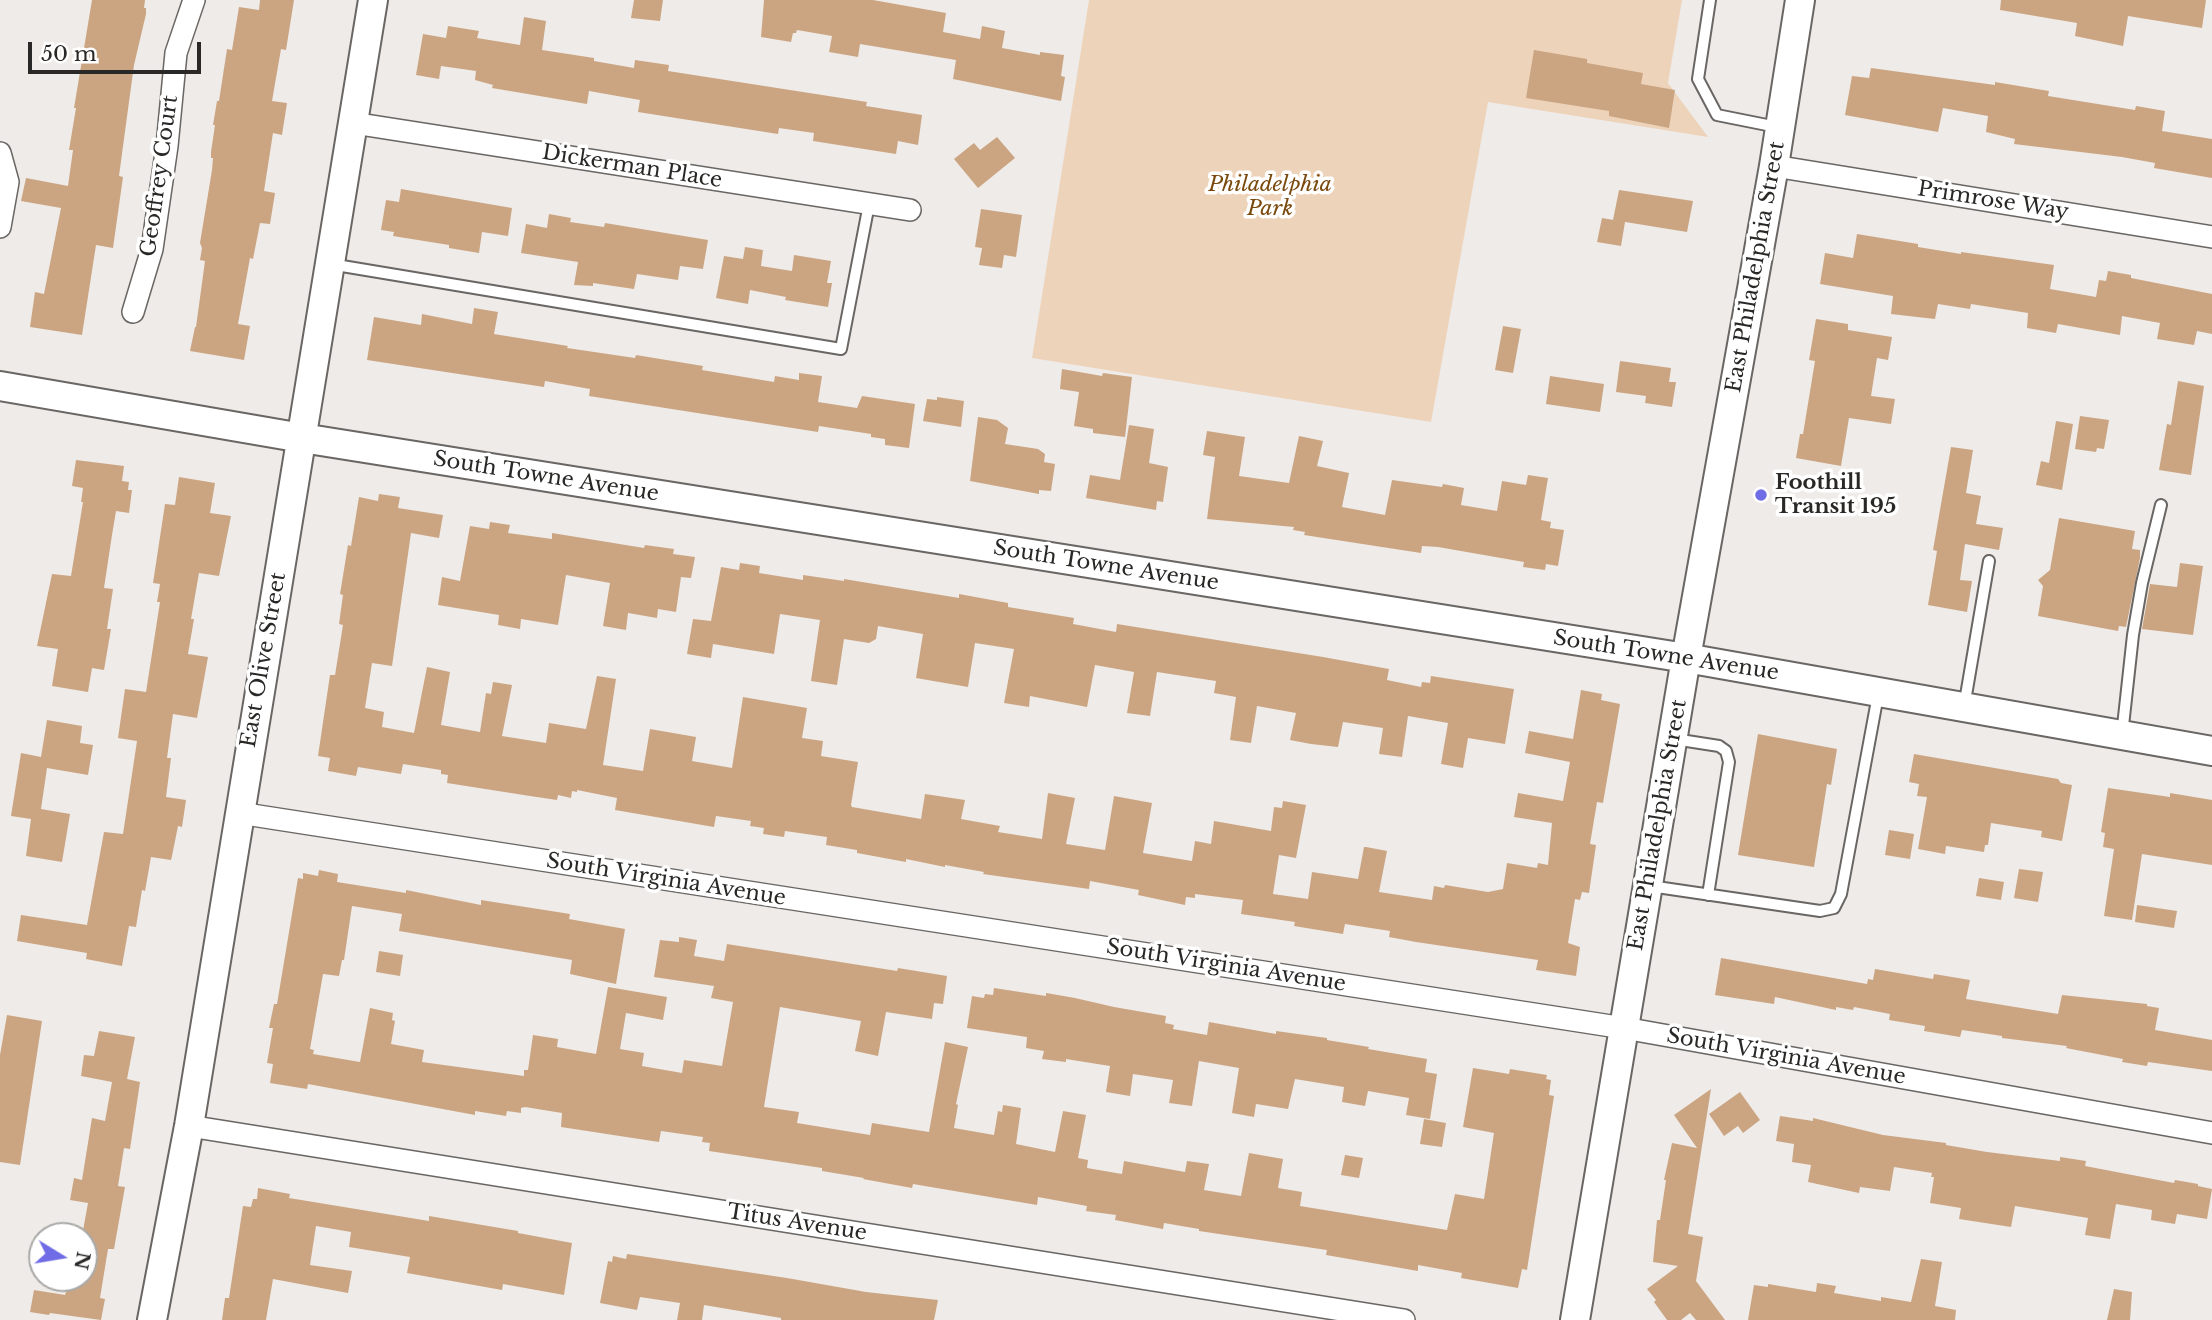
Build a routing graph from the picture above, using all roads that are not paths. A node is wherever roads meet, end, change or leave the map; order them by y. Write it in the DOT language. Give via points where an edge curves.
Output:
graph roads {
  1 [pos="194,0"];
  2 [pos="373,0"];
  3 [pos="1710,0"];
  4 [pos="1800,0"];
  5 [pos="353,123"];
  6 [pos="1780,128"];
  7 [pos="0,153"];
  8 [pos="1774,166"];
  9 [pos="869,204"];
  10 [pos="910,210"];
  11 [pos="0,227"];
  12 [pos="2212,237"];
  13 [pos="330,264"];
  14 [pos="133,312"];
  15 [pos="0,387"];
  16 [pos="302,438"];
  17 [pos="2161,505"];
  18 [pos="1989,561"];
  19 [pos="1686,658"];
  20 [pos="1879,692"];
  21 [pos="1964,707"];
  22 [pos="2122,735"];
  23 [pos="1672,739"];
  24 [pos="2212,751"];
  25 [pos="239,813"];
  26 [pos="1648,886"];
  27 [pos="1708,895"];
  28 [pos="1623,1028"];
  29 [pos="189,1126"];
  30 [pos="2212,1133"];
  31 [pos="152,1320"];
  32 [pos="1404,1320"];
  33 [pos="1575,1320"];
  1 -- 14 [label="street, Geoffrey Court" via="176,53 152,249"];
  2 -- 5 [label="street, East Olive Street"];
  3 -- 6 [label="lane" via="1698,79 1717,115"];
  4 -- 6 [label="street, East Philadelphia Street"];
  5 -- 9 [label="street, Dickerman Place"];
  5 -- 13 [label="street, East Olive Street"];
  6 -- 8 [label="street, East Philadelphia Street"];
  7 -- 11 [label="street" via="8,182"];
  8 -- 12 [label="street, Primrose Way"];
  8 -- 19 [label="street, East Philadelphia Street"];
  9 -- 10 [label="street, Dickerman Place"];
  9 -- 13 [label="lane" via="841,349"];
  13 -- 16 [label="street, East Olive Street"];
  15 -- 16 [label="street, South Towne Avenue"];
  16 -- 19 [label="street, South Towne Avenue"];
  16 -- 25 [label="street, East Olive Street"];
  17 -- 22 [label="lane" via="2133,635"];
  18 -- 21 [label="lane"];
  19 -- 20 [label="street, South Towne Avenue"];
  19 -- 23 [label="street, East Philadelphia Street"];
  20 -- 21 [label="street, South Towne Avenue"];
  20 -- 27 [label="lane" via="1841,894 1834,908 1820,911"];
  21 -- 22 [label="street, South Towne Avenue"];
  22 -- 24 [label="street, South Towne Avenue"];
  23 -- 26 [label="street, East Philadelphia Street"];
  23 -- 27 [label="lane" via="1719,746 1729,762"];
  25 -- 28 [label="street, South Virginia Avenue"];
  25 -- 29 [label="street, East Olive Street"];
  26 -- 27 [label="lane"];
  26 -- 28 [label="street, East Philadelphia Street"];
  28 -- 30 [label="street, South Virginia Avenue"];
  28 -- 33 [label="street, East Philadelphia Street"];
  29 -- 31 [label="street, East Olive Street"];
  29 -- 32 [label="street, Titus Avenue"];
}
